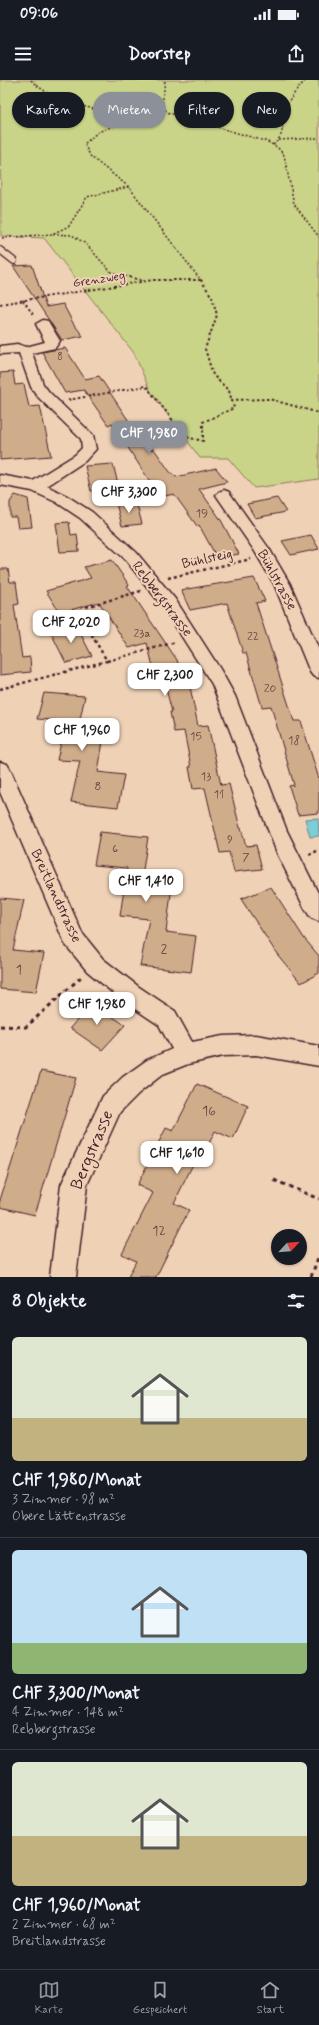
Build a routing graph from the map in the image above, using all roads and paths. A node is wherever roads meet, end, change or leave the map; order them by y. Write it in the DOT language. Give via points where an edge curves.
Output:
graph roads {
  1 [pos="31,80"];
  2 [pos="165,80"];
  3 [pos="306,80"];
  4 [pos="164,92"];
  5 [pos="93,107"];
  6 [pos="166,110"];
  7 [pos="108,128"];
  8 [pos="319,138"];
  9 [pos="279,140"];
  10 [pos="273,145"];
  11 [pos="129,187"];
  12 [pos="52,234"];
  13 [pos="319,237"];
  14 [pos="0,238"];
  15 [pos="0,250"];
  16 [pos="14,261"];
  17 [pos="201,280"];
  18 [pos="146,282"];
  19 [pos="23,300"];
  20 [pos="0,304"];
  21 [pos="43,324"];
  22 [pos="0,350"];
  23 [pos="25,351"];
  24 [pos="231,400"];
  25 [pos="52,403"];
  26 [pos="319,413"];
  27 [pos="0,480"];
  28 [pos="35,487"];
  29 [pos="224,494"];
  30 [pos="266,556"];
  31 [pos="154,584"];
  32 [pos="192,637"];
  33 [pos="107,661"];
  34 [pos="319,672"];
  35 [pos="0,689"];
  36 [pos="0,769"];
  37 [pos="319,912"];
  38 [pos="95,965"];
  39 [pos="0,1026"];
  40 [pos="186,1054"];
  41 [pos="319,1056"];
  42 [pos="274,1180"];
  43 [pos="319,1199"];
  44 [pos="319,1255"];
  45 [pos="63,1277"];
  46 [pos="311,1277"];
  1 -- 5 [label="path" via="57,98"];
  2 -- 4 [label="path"];
  3 -- 9 [label="path" via="290,101 283,118 284,133"];
  6 -- 10 [label="path"];
  7 -- 11 [label="path" via="98,132 84,144 91,157"];
  8 -- 9 [label="path"];
  9 -- 10 [label="path"];
  10 -- 13 [label="path" via="284,155 294,204"];
  11 -- 12 [label="path" via="87,197 69,226"];
  11 -- 17 [label="path"];
  12 -- 14 [label="path"];
  12 -- 18 [label="path" via="72,235 86,244 111,272"];
  15 -- 16 [label="lane"];
  17 -- 18 [label="path, Grenzweg"];
  17 -- 24 [label="path" via="212,297 217,316 205,348 213,375 229,391"];
  18 -- 19 [label="path, Grenzweg"];
  19 -- 20 [label="path, Grenzweg"];
  19 -- 21 [label="path" via="39,325"];
  21 -- 23 [label="street" via="53,341 50,345"];
  22 -- 23 [label="street" via="17,348"];
  23 -- 25 [label="street" via="36,384"];
  24 -- 25 [label="path" via="234,408 203,422 203,442 186,437 146,386"];
  24 -- 26 [label="path" via="269,399"];
  25 -- 28 [label="street" via="88,438 89,449 80,458"];
  27 -- 28 [label="street, Rebbergstrasse"];
  28 -- 31 [label="street, Rebbergstrasse" via="64,500 90,518 123,549"];
  29 -- 30 [label="street, Bühlstrasse"];
  30 -- 31 [label="path, Bühlsteig"];
  30 -- 34 [label="street, Bühlstrasse" via="295,612"];
  31 -- 32 [label="street, Rebbergstrasse"];
  31 -- 33 [label="path, Bühlsteig" via="86,607 89,613 80,615"];
  32 -- 33 [label="path"];
  32 -- 37 [label="street, Rebbergstrasse" via="225,694 271,821"];
  33 -- 35 [label="path"];
  36 -- 38 [label="street, Breitlandstrasse" via="73,938"];
  38 -- 39 [label="path" via="26,1027"];
  38 -- 40 [label="street, Breitlandstrasse" via="131,994 167,1018"];
  40 -- 41 [label="street, Bergstrasse" via="223,1046 256,1045"];
  40 -- 45 [label="street, Bergstrasse" via="155,1067 131,1084 111,1104 74,1185"];
  42 -- 43 [label="path"];
  44 -- 46 [label="path"];
}
